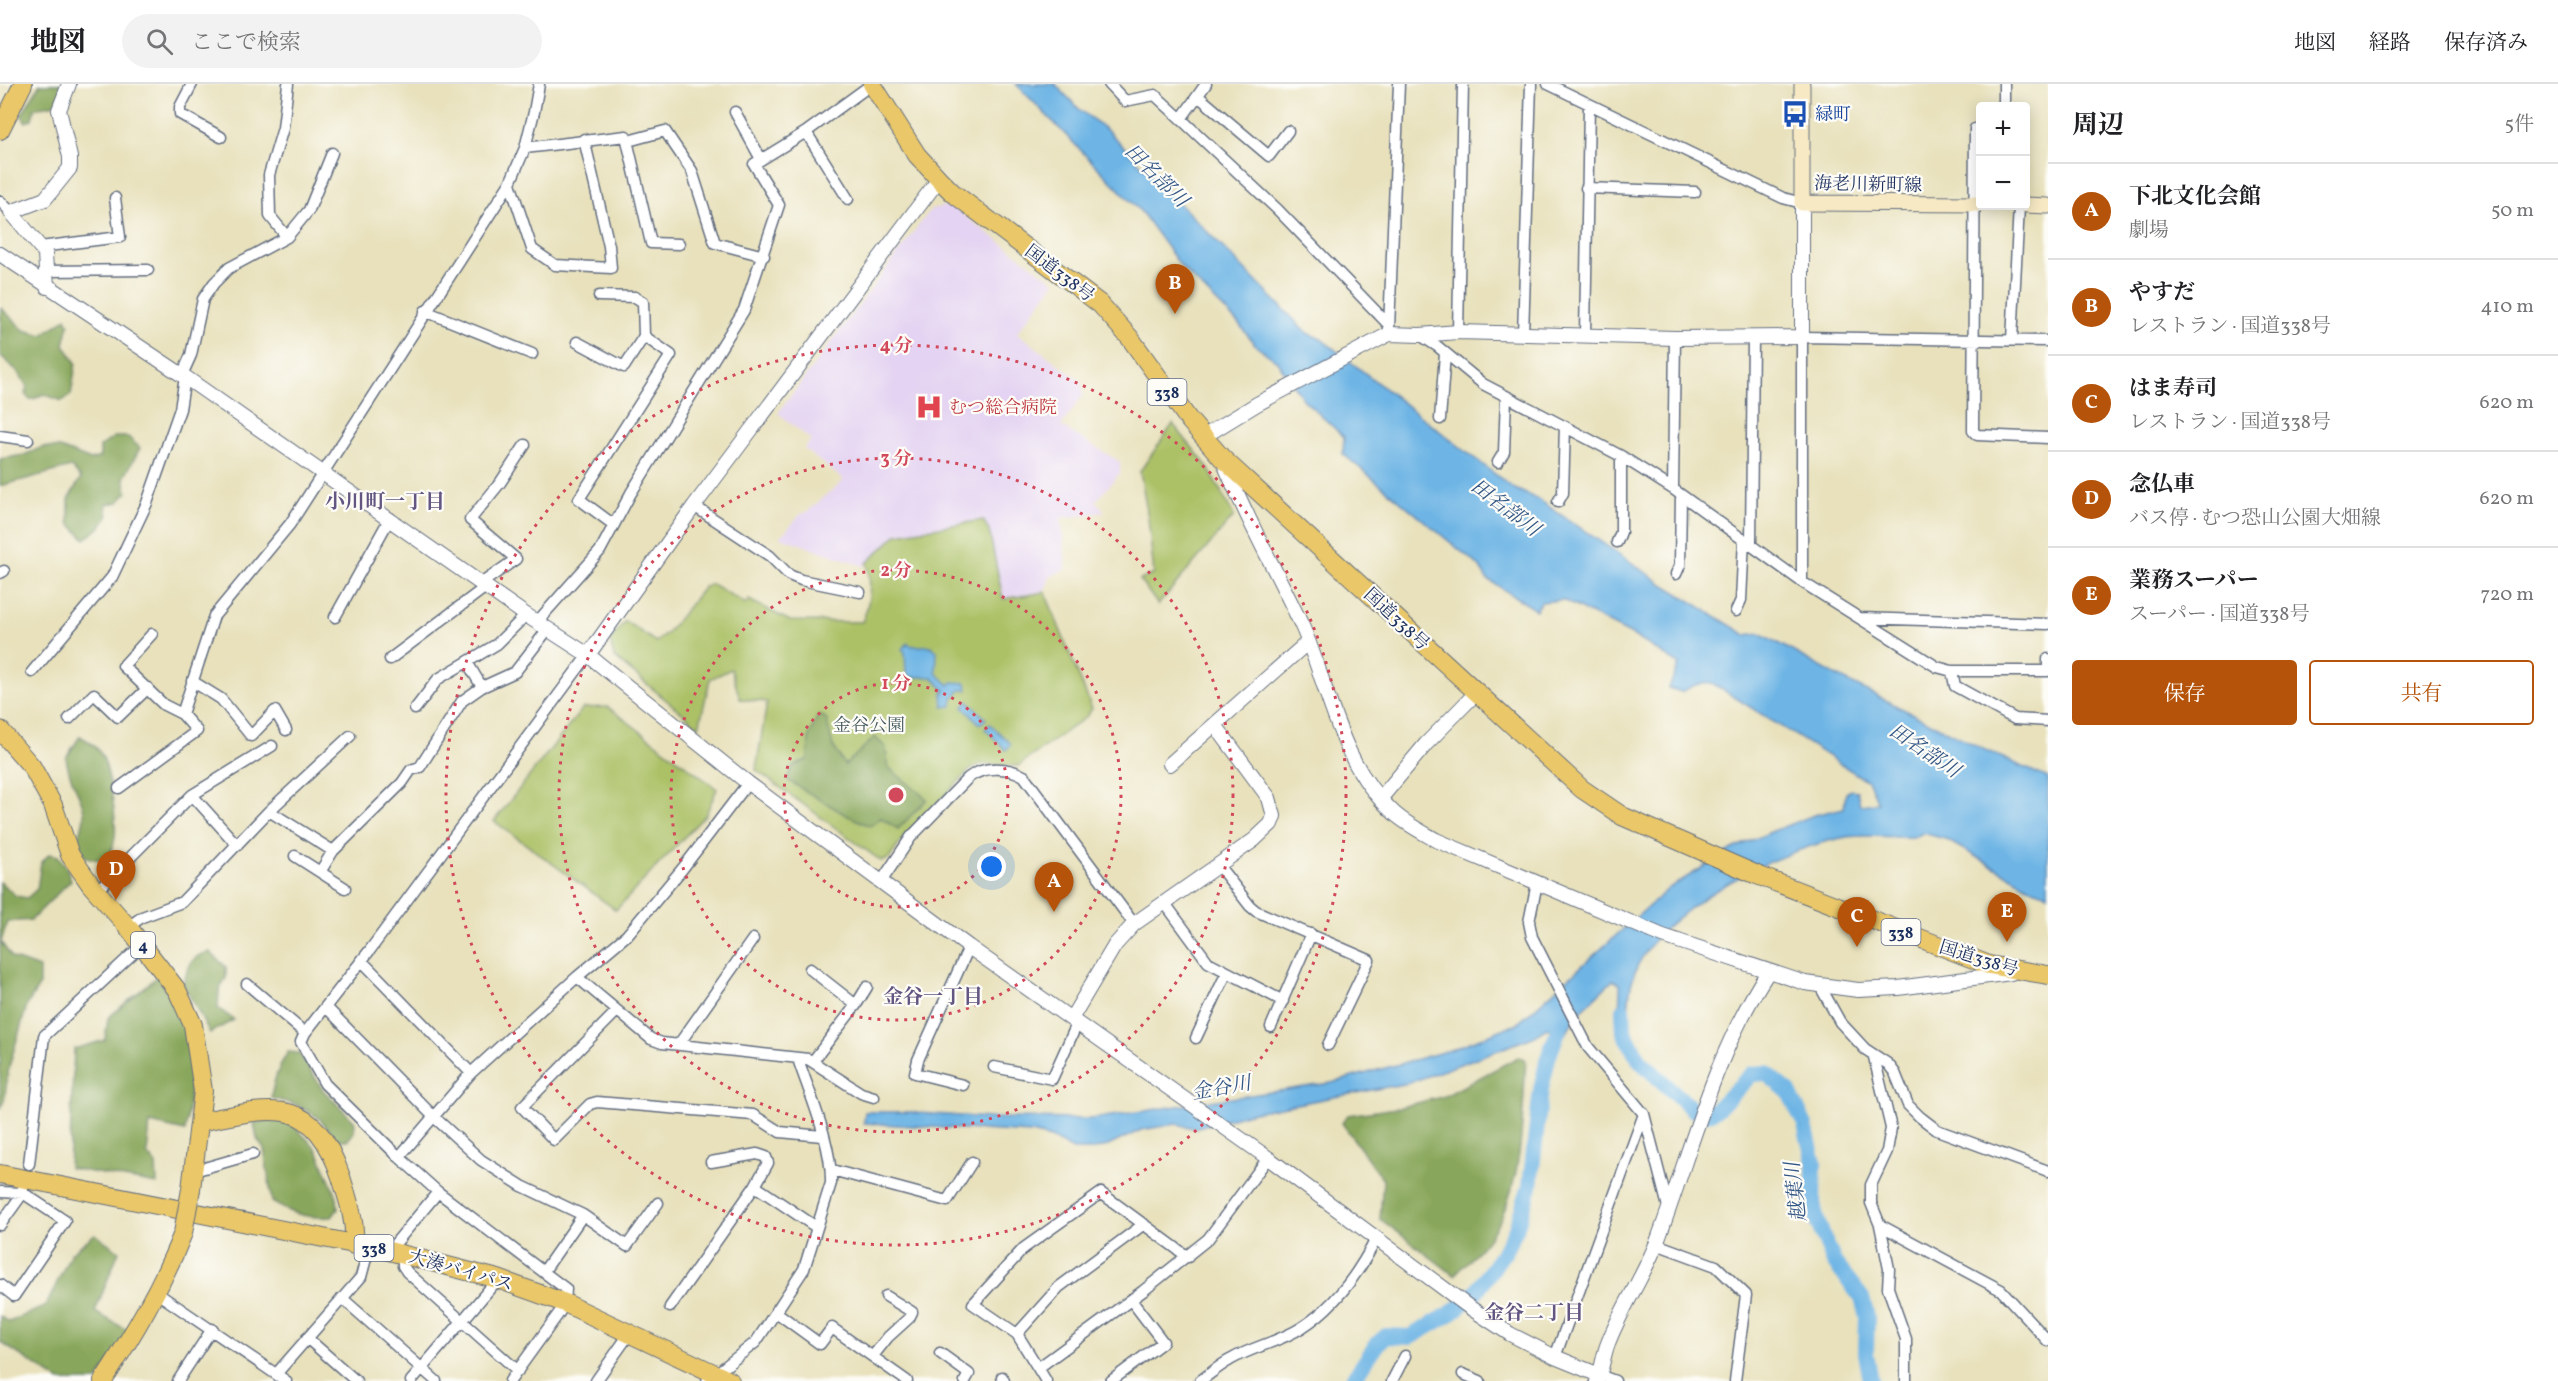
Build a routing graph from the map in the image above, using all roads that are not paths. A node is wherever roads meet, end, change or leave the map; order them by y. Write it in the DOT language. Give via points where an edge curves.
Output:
graph roads {
  1 [pos="23,84"];
  2 [pos="69,84"];
  3 [pos="192,84"];
  4 [pos="288,84"];
  5 [pos="538,84"];
  6 [pos="872,84"];
  7 [pos="1109,84"];
  8 [pos="1206,84"];
  9 [pos="1398,84"];
  10 [pos="1463,84"];
  11 [pos="1531,84"];
  12 [pos="1548,84"];
  13 [pos="1802,84"];
  14 [pos="2004,84"];
  15 [pos="1155,89"];
  16 [pos="1198,96"];
  17 [pos="2004,102"];
  18 [pos="1589,105"];
  19 [pos="735,112"];
  20 [pos="1181,119"];
  21 [pos="1976,129"];
  22 [pos="0,130"];
  23 [pos="1288,131"];
  24 [pos="806,132"];
  25 [pos="221,136"];
  26 [pos="584,139"];
  27 [pos="628,141"];
  28 [pos="525,148"];
  29 [pos="332,153"];
  30 [pos="762,159"];
  31 [pos="1976,166"];
  32 [pos="939,179"];
  33 [pos="510,183"];
  34 [pos="1586,188"];
  35 [pos="1695,192"];
  36 [pos="115,198"];
  37 [pos="848,199"];
  38 [pos="0,201"];
  39 [pos="1802,203"];
  40 [pos="1976,204"];
  41 [pos="2030,205"];
  42 [pos="2048,206"];
  43 [pos="1977,210"];
  44 [pos="2019,210"];
  45 [pos="11,212"];
  46 [pos="287,237"];
  47 [pos="679,244"];
  48 [pos="40,247"];
  49 [pos="0,254"];
  50 [pos="764,256"];
  51 [pos="148,270"];
  52 [pos="46,271"];
  53 [pos="47,286"];
  54 [pos="599,296"];
  55 [pos="425,311"];
  56 [pos="1389,330"];
  57 [pos="1458,332"];
  58 [pos="1420,335"];
  59 [pos="1523,335"];
  60 [pos="1585,335"];
  61 [pos="644,336"];
  62 [pos="1753,337"];
  63 [pos="1802,337"];
  64 [pos="1675,338"];
  65 [pos="1974,339"];
  66 [pos="2012,340"];
  67 [pos="2048,341"];
  68 [pos="577,342"];
  69 [pos="532,354"];
  70 [pos="1445,354"];
  71 [pos="183,376"];
  72 [pos="1506,397"];
  73 [pos="1440,419"];
  74 [pos="1565,426"];
  75 [pos="0,436"];
  76 [pos="1203,437"];
  77 [pos="2048,438"];
  78 [pos="27,440"];
  79 [pos="525,446"];
  80 [pos="1621,456"];
  81 [pos="1222,458"];
  82 [pos="1498,462"];
  83 [pos="322,472"];
  84 [pos="1677,492"];
  85 [pos="1558,502"];
  86 [pos="694,506"];
  87 [pos="390,518"];
  88 [pos="614,525"];
  89 [pos="1747,541"];
  90 [pos="1617,542"];
  91 [pos="1676,574"];
  92 [pos="1802,582"];
  93 [pos="484,584"];
  94 [pos="860,592"];
  95 [pos="1736,611"];
  96 [pos="335,617"];
  97 [pos="1860,618"];
  98 [pos="537,622"];
  99 [pos="2048,624"];
  100 [pos="152,633"];
  101 [pos="1308,642"];
  102 [pos="588,655"];
  103 [pos="390,659"];
  104 [pos="2048,659"];
  105 [pos="468,662"];
  106 [pos="1953,671"];
  107 [pos="2048,671"];
  108 [pos="32,672"];
  109 [pos="192,681"];
  110 [pos="482,687"];
  111 [pos="148,688"];
  112 [pos="1477,692"];
  113 [pos="415,709"];
  114 [pos="182,714"];
  115 [pos="69,719"];
  116 [pos="2048,721"];
  117 [pos="1215,725"];
  118 [pos="0,730"];
  119 [pos="286,730"];
  120 [pos="350,736"];
  121 [pos="272,746"];
  122 [pos="1170,764"];
  123 [pos="748,783"];
  124 [pos="119,788"];
  125 [pos="192,795"];
  126 [pos="1380,799"];
  127 [pos="269,810"];
  128 [pos="237,845"];
  129 [pos="333,851"];
  130 [pos="295,856"];
  131 [pos="1218,865"];
  132 [pos="320,872"];
  133 [pos="882,882"];
  134 [pos="1537,883"];
  135 [pos="345,888"];
  136 [pos="97,891"];
  137 [pos="1164,902"];
  138 [pos="1134,924"];
  139 [pos="128,927"];
  140 [pos="1311,934"];
  141 [pos="753,939"];
  142 [pos="142,945"];
  143 [pos="969,947"];
  144 [pos="361,960"];
  145 [pos="810,969"];
  146 [pos="1768,972"];
  147 [pos="2022,972"];
  148 [pos="1226,974"];
  149 [pos="2048,975"];
  150 [pos="577,976"];
  151 [pos="247,984"];
  152 [pos="1820,986"];
  153 [pos="867,987"];
  154 [pos="1283,1000"];
  155 [pos="856,1005"];
  156 [pos="326,1007"];
  157 [pos="617,1011"];
  158 [pos="1074,1021"];
  159 [pos="1271,1027"];
  160 [pos="305,1033"];
  161 [pos="1196,1038"];
  162 [pos="679,1044"];
  163 [pos="1328,1045"];
  164 [pos="1874,1057"];
  165 [pos="798,1059"];
  166 [pos="813,1061"];
  167 [pos="994,1067"];
  168 [pos="471,1073"];
  169 [pos="963,1085"];
  170 [pos="874,1097"];
  171 [pos="1644,1114"];
  172 [pos="434,1117"];
  173 [pos="200,1122"];
  174 [pos="822,1136"];
  175 [pos="253,1154"];
  176 [pos="399,1157"];
  177 [pos="1268,1158"];
  178 [pos="711,1162"];
  179 [pos="972,1162"];
  180 [pos="29,1164"];
  181 [pos="832,1170"];
  182 [pos="2048,1171"];
  183 [pos="0,1174"];
  184 [pos="193,1180"];
  185 [pos="755,1186"];
  186 [pos="23,1191"];
  187 [pos="0,1192"];
  188 [pos="438,1192"];
  189 [pos="658,1203"];
  190 [pos="1668,1208"];
  191 [pos="583,1215"];
  192 [pos="1144,1224"];
  193 [pos="0,1225"];
  194 [pos="1880,1225"];
  195 [pos="816,1227"];
  196 [pos="1377,1237"];
  197 [pos="1656,1244"];
  198 [pos="362,1246"];
  199 [pos="396,1252"];
  200 [pos="1188,1257"];
  201 [pos="544,1271"];
  202 [pos="498,1279"];
  203 [pos="0,1285"];
  204 [pos="157,1293"];
  205 [pos="886,1296"];
  206 [pos="342,1299"];
  207 [pos="1131,1300"];
  208 [pos="565,1303"];
  209 [pos="670,1307"];
  210 [pos="776,1312"];
  211 [pos="461,1322"];
  212 [pos="212,1329"];
  213 [pos="630,1334"];
  214 [pos="1017,1334"];
  215 [pos="307,1338"];
  216 [pos="2048,1341"];
  217 [pos="940,1353"];
  218 [pos="873,1356"];
  219 [pos="1405,1356"];
  220 [pos="1555,1357"];
  221 [pos="1038,1368"];
  222 [pos="423,1369"];
  223 [pos="518,1371"];
  224 [pos="276,1373"];
  225 [pos="1463,1374"];
  226 [pos="1598,1378"];
  227 [pos="717,1379"];
  228 [pos="103,1381"];
  229 [pos="178,1381"];
  230 [pos="285,1381"];
  231 [pos="356,1381"];
  232 [pos="411,1381"];
  233 [pos="436,1381"];
  234 [pos="510,1381"];
  235 [pos="596,1381"];
  236 [pos="907,1381"];
  237 [pos="964,1381"];
  238 [pos="1046,1381"];
  239 [pos="1112,1381"];
  240 [pos="1200,1381"];
  241 [pos="1392,1381"];
  242 [pos="1480,1381"];
  243 [pos="1615,1381"];
  244 [pos="1735,1381"];
  245 [pos="1906,1381"];
  1 -- 22 [label="main road"];
  2 -- 45 [label="street" via="59,110 70,168 45,199"];
  3 -- 25 [label="street" via="180,114"];
  4 -- 46 [label="street" via="284,128 269,175 270,216"];
  5 -- 28 [label="street"];
  6 -- 24 [label="street"];
  6 -- 32 [label="main road, 国道338号 / 338" via="917,155"];
  7 -- 15 [label="street" via="1125,101"];
  8 -- 16 [label="street"];
  9 -- 56 [label="street"];
  10 -- 57 [label="street"];
  11 -- 59 [label="street"];
  12 -- 18 [label="street"];
  13 -- 39 [label="main road, 海老川新町線"];
  14 -- 17 [label="street"];
  15 -- 20 [label="street"];
  16 -- 20 [label="street"];
  16 -- 23 [label="street" via="1269,156"];
  18 -- 34 [label="street"];
  18 -- 39 [label="street" via="1783,198"];
  19 -- 30 [label="street"];
  20 -- 56 [label="street" via="1278,210"];
  21 -- 31 [label="street"];
  24 -- 30 [label="street"];
  24 -- 37 [label="street"];
  26 -- 27 [label="street" via="626,136"];
  26 -- 28 [label="street"];
  26 -- 33 [label="street" via="611,268 555,265 532,249"];
  27 -- 47 [label="street" via="651,243"];
  27 -- 50 [label="street" via="665,131 692,171 714,243"];
  28 -- 33 [label="street"];
  29 -- 46 [label="street" via="309,210"];
  30 -- 50 [label="street" via="754,164 779,205"];
  32 -- 76 [label="main road, 国道338号 / 338" via="1100,303"];
  32 -- 86 [label="street"];
  33 -- 55 [label="street"];
  34 -- 35 [label="street"];
  34 -- 60 [label="street"];
  36 -- 48 [label="street" via="120,237"];
  38 -- 45 [label="street"];
  39 -- 40 [label="main road, 海老川新町線"];
  39 -- 63 [label="street"];
  41 -- 42 [label="main road"];
  43 -- 65 [label="street"];
  44 -- 66 [label="street"];
  45 -- 48 [label="street"];
  46 -- 71 [label="street" via="229,268 214,283 203,299"];
  48 -- 52 [label="street" via="45,253"];
  49 -- 53 [label="street"];
  50 -- 88 [label="street" via="744,310"];
  51 -- 52 [label="street"];
  52 -- 53 [label="street"];
  53 -- 71 [label="street"];
  54 -- 61 [label="street" via="635,297 643,302"];
  55 -- 69 [label="street"];
  55 -- 83 [label="street"];
  56 -- 58 [label="street"];
  56 -- 76 [label="street"];
  57 -- 58 [label="street"];
  57 -- 59 [label="street"];
  58 -- 70 [label="street"];
  59 -- 60 [label="street"];
  60 -- 64 [label="street"];
  61 -- 68 [label="street" via="624,368"];
  61 -- 88 [label="street" via="671,355 579,499"];
  62 -- 63 [label="street"];
  62 -- 64 [label="street"];
  62 -- 89 [label="street"];
  63 -- 65 [label="street"];
  63 -- 92 [label="street"];
  64 -- 84 [label="street"];
  65 -- 66 [label="street"];
  65 -- 77 [label="street" via="1973,431 1977,435"];
  66 -- 67 [label="street"];
  70 -- 72 [label="street"];
  70 -- 73 [label="street"];
  71 -- 83 [label="street"];
  71 -- 108 [label="street" via="180,409 147,504 112,577"];
  72 -- 74 [label="street"];
  72 -- 82 [label="street" via="1504,452"];
  74 -- 80 [label="street"];
  74 -- 85 [label="street" via="1563,494"];
  75 -- 78 [label="street"];
  76 -- 81 [label="main road, 国道338号 / 338"];
  79 -- 93 [label="street" via="470,520 516,560"];
  80 -- 84 [label="street"];
  80 -- 90 [label="street" via="1621,532"];
  81 -- 101 [label="street"];
  81 -- 112 [label="main road, 国道338号 / 338"];
  83 -- 87 [label="street"];
  83 -- 109 [label="street" via="290,524 214,616"];
  84 -- 89 [label="street"];
  84 -- 91 [label="street" via="1680,565"];
  86 -- 94 [label="street" via="770,556 789,575"];
  86 -- 102 [label="street"];
  87 -- 93 [label="street"];
  87 -- 96 [label="street"];
  88 -- 98 [label="street" via="600,551"];
  89 -- 92 [label="street"];
  89 -- 95 [label="street" via="1741,600"];
  92 -- 97 [label="street"];
  93 -- 98 [label="street"];
  93 -- 103 [label="street"];
  97 -- 99 [label="street"];
  97 -- 106 [label="street" via="1937,667"];
  98 -- 102 [label="street"];
  98 -- 105 [label="street"];
  98 -- 110 [label="street" via="515,672"];
  100 -- 111 [label="street" via="123,666"];
  101 -- 117 [label="street"];
  101 -- 126 [label="street" via="1343,739 1361,774"];
  102 -- 123 [label="street"];
  102 -- 144 [label="street"];
  104 -- 107 [label="street"];
  105 -- 110 [label="street"];
  105 -- 113 [label="street" via="438,679"];
  106 -- 107 [label="street"];
  106 -- 116 [label="street" via="1955,686 2015,719"];
  109 -- 114 [label="street"];
  109 -- 119 [label="street" via="220,699 251,736 275,711"];
  110 -- 129 [label="street" via="462,701 420,767 411,770"];
  111 -- 114 [label="street" via="164,705"];
  111 -- 115 [label="street" via="118,717 94,694"];
  112 -- 126 [label="street"];
  112 -- 147 [label="main road, 国道338号 / 338" via="1582,789 1622,816 1951,952"];
  114 -- 124 [label="street" via="197,731"];
  117 -- 122 [label="street"];
  117 -- 131 [label="street" via="1269,798 1274,816 1264,832"];
  118 -- 136 [label="main road, 4" via="32,766 53,805 70,855"];
  120 -- 127 [label="street"];
  121 -- 125 [label="street"];
  123 -- 133 [label="street"];
  123 -- 150 [label="street" via="627,935"];
  125 -- 128 [label="street"];
  125 -- 136 [label="street"];
  126 -- 134 [label="street" via="1395,814 1436,840"];
  127 -- 128 [label="street"];
  127 -- 129 [label="street"];
  128 -- 139 [label="street" via="182,902 142,916"];
  129 -- 132 [label="street"];
  130 -- 132 [label="street"];
  131 -- 137 [label="street"];
  131 -- 140 [label="street" via="1250,906"];
  132 -- 135 [label="street"];
  133 -- 138 [label="street" via="911,837 968,778 995,768 1024,776"];
  133 -- 143 [label="street"];
  134 -- 146 [label="street" via="1663,936"];
  134 -- 171 [label="street" via="1529,922 1532,937 1598,1060"];
  136 -- 139 [label="main road, 4"];
  137 -- 138 [label="street"];
  137 -- 148 [label="street" via="1208,962"];
  138 -- 158 [label="street" via="1115,945"];
  139 -- 142 [label="main road, 4"];
  140 -- 154 [label="street"];
  140 -- 163 [label="street" via="1370,960"];
  141 -- 162 [label="street"];
  142 -- 173 [label="main road, 4" via="177,990 193,1025 203,1091"];
  142 -- 180 [label="street" via="44,1036"];
  143 -- 158 [label="street"];
  143 -- 169 [label="street" via="915,1073"];
  144 -- 156 [label="street"];
  144 -- 168 [label="street"];
  145 -- 155 [label="street"];
  146 -- 152 [label="street"];
  146 -- 190 [label="street" via="1752,997 1713,1081"];
  147 -- 149 [label="main road, 国道338号 / 338"];
  147 -- 152 [label="street" via="1898,988 1858,990"];
  148 -- 154 [label="street"];
  148 -- 161 [label="street"];
  150 -- 157 [label="street"];
  150 -- 168 [label="street"];
  151 -- 160 [label="street"];
  152 -- 164 [label="street" via="1840,1022"];
  153 -- 155 [label="street"];
  154 -- 159 [label="street"];
  155 -- 166 [label="street"];
  156 -- 160 [label="street"];
  156 -- 172 [label="street"];
  157 -- 162 [label="street" via="651,1039"];
  157 -- 174 [label="street" via="522,1107 554,1140 590,1104 597,1102 753,1115 780,1132"];
  158 -- 167 [label="street" via="1052,1079"];
  158 -- 177 [label="street"];
  160 -- 176 [label="street" via="301,1042 325,1084"];
  162 -- 165 [label="street"];
  164 -- 182 [label="street" via="1888,1064 1908,1105 1937,1130"];
  164 -- 194 [label="street" via="1891,1128 1887,1151 1871,1185 1871,1203"];
  165 -- 166 [label="street"];
  165 -- 174 [label="street"];
  166 -- 170 [label="street" via="861,1093"];
  168 -- 172 [label="street"];
  171 -- 190 [label="street"];
  171 -- 220 [label="street"];
  172 -- 176 [label="street"];
  172 -- 191 [label="street" via="481,1160 522,1186"];
  173 -- 184 [label="main road, 4"];
  173 -- 198 [label="main road" via="275,1110 308,1121 333,1153"];
  174 -- 181 [label="street"];
  175 -- 184 [label="street"];
  176 -- 188 [label="street"];
  177 -- 196 [label="street"];
  177 -- 200 [label="street" via="1208,1239"];
  178 -- 185 [label="street" via="757,1154 766,1157 768,1163"];
  179 -- 181 [label="street" via="947,1201"];
  181 -- 195 [label="street"];
  183 -- 198 [label="main road, 大湊バイパス / 338"];
  184 -- 204 [label="main road, 4, bridge" via="183,1233"];
  185 -- 195 [label="street"];
  185 -- 209 [label="street"];
  186 -- 187 [label="street"];
  186 -- 193 [label="street"];
  186 -- 203 [label="street" via="66,1221 14,1296"];
  188 -- 199 [label="street"];
  188 -- 201 [label="street"];
  189 -- 191 [label="street" via="627,1246"];
  190 -- 197 [label="street"];
  191 -- 201 [label="street"];
  192 -- 200 [label="street"];
  192 -- 214 [label="street" via="1059,1287"];
  192 -- 214 [label="street" via="1101,1193 1024,1248 973,1304"];
  194 -- 216 [label="street" via="2001,1290"];
  194 -- 245 [label="street" via="1889,1269 1888,1288 1906,1339"];
  195 -- 210 [label="street" via="804,1269"];
  196 -- 220 [label="street" via="1469,1307"];
  196 -- 240 [label="street" via="1363,1264 1320,1315 1230,1359"];
  197 -- 226 [label="street" via="1608,1346"];
  197 -- 244 [label="street" via="1716,1266 1746,1295"];
  198 -- 199 [label="main road, 大湊バイパス / 338"];
  198 -- 206 [label="street" via="361,1277"];
  199 -- 202 [label="main road, 大湊バイパス / 338"];
  199 -- 211 [label="street" via="407,1272"];
  200 -- 207 [label="street"];
  201 -- 208 [label="street" via="566,1289"];
  202 -- 208 [label="main road, 大湊バイパス / 338"];
  202 -- 211 [label="street"];
  204 -- 212 [label="street"];
  204 -- 228 [label="main road, 4"];
  205 -- 218 [label="street" via="912,1312"];
  206 -- 215 [label="street"];
  206 -- 222 [label="street"];
  207 -- 221 [label="street"];
  207 -- 239 [label="street" via="1163,1342"];
  208 -- 213 [label="main road, 大湊バイパス / 338"];
  208 -- 223 [label="street"];
  210 -- 218 [label="street" via="820,1344 832,1328"];
  210 -- 227 [label="street" via="756,1342"];
  211 -- 222 [label="street"];
  211 -- 223 [label="street"];
  212 -- 224 [label="street"];
  212 -- 229 [label="street"];
  213 -- 227 [label="main road, 大湊バイパス / 338"];
  213 -- 235 [label="street"];
  214 -- 221 [label="street"];
  215 -- 224 [label="street"];
  215 -- 231 [label="street"];
  217 -- 237 [label="street" via="969,1374"];
  218 -- 236 [label="street"];
  219 -- 241 [label="street"];
  220 -- 226 [label="street"];
  221 -- 238 [label="street"];
  222 -- 232 [label="street"];
  222 -- 233 [label="street"];
  223 -- 234 [label="street"];
  224 -- 230 [label="street"];
  225 -- 242 [label="street"];
  226 -- 243 [label="street"];
}
